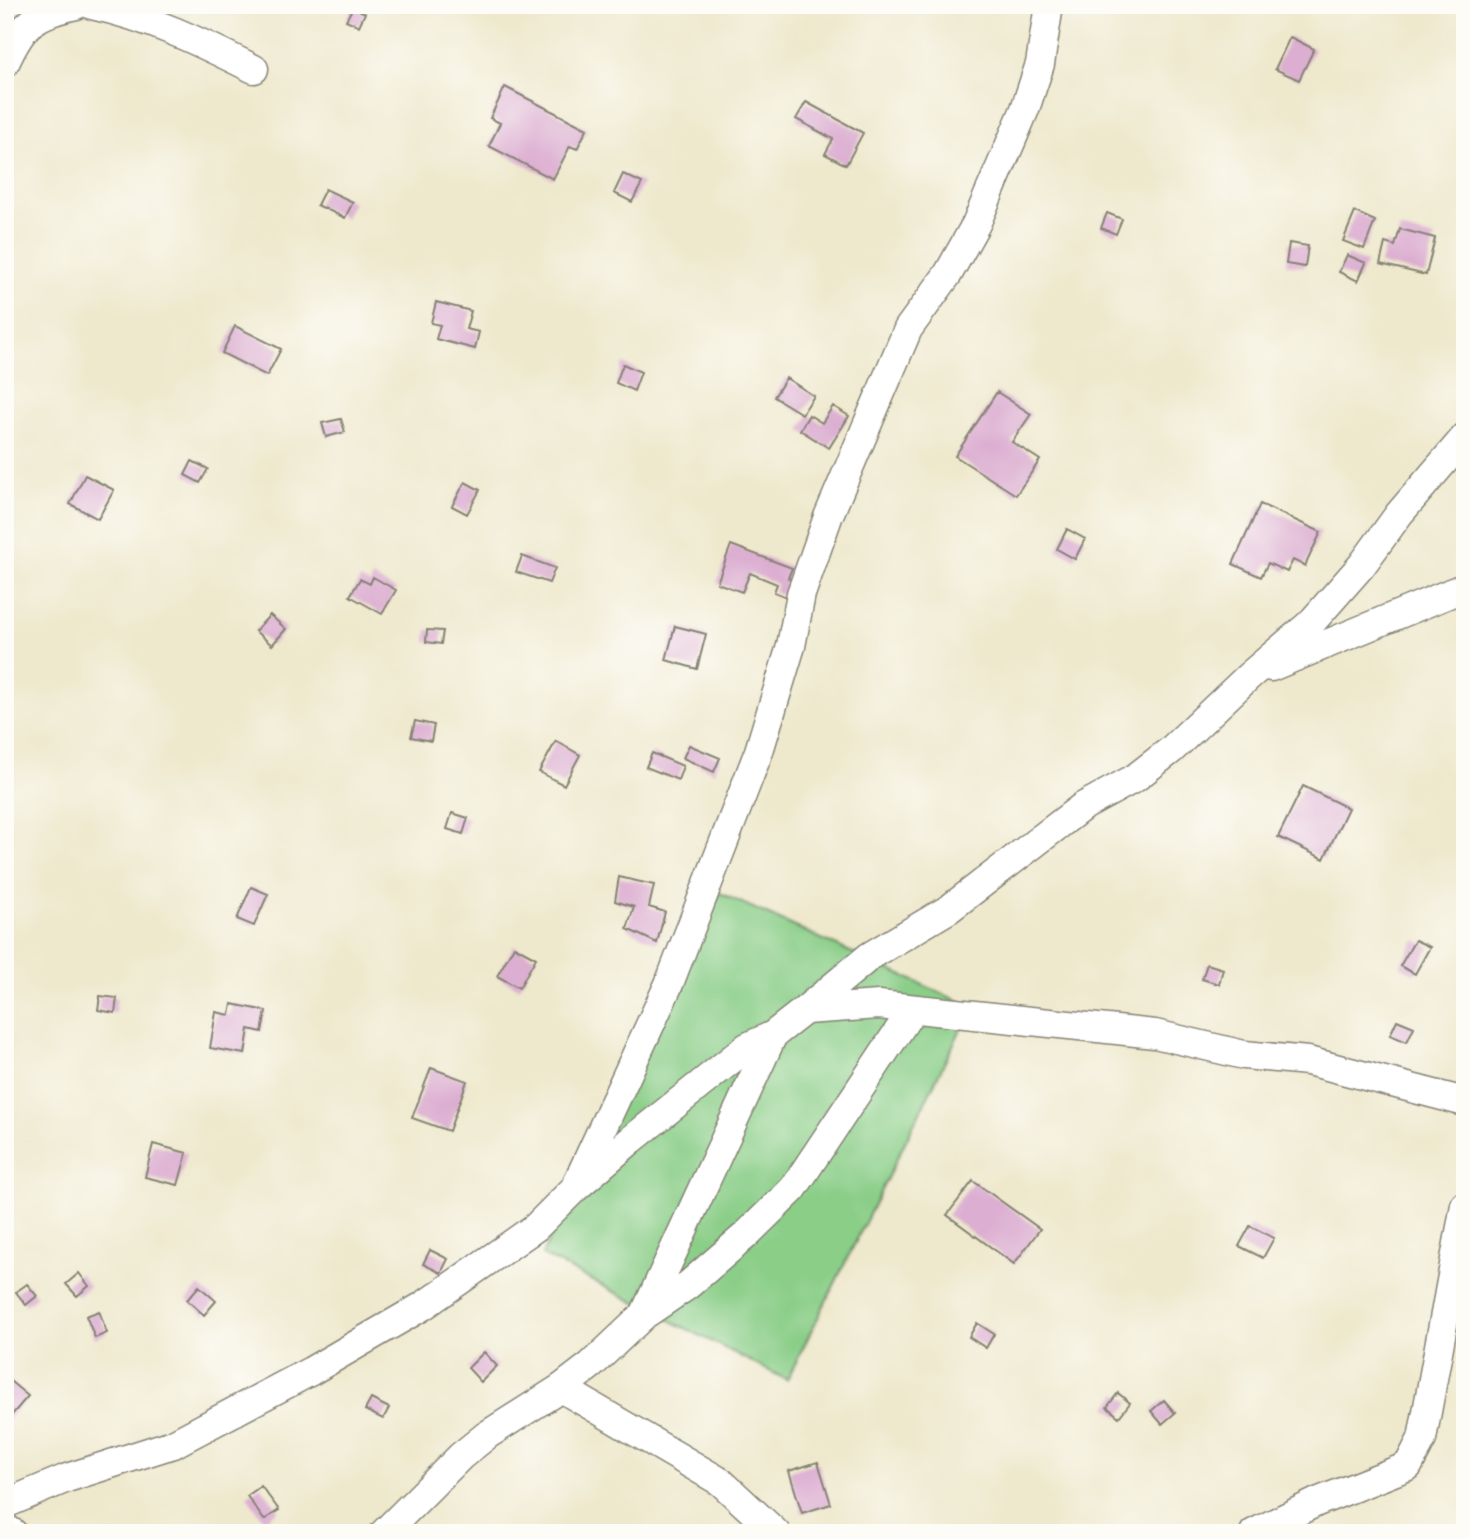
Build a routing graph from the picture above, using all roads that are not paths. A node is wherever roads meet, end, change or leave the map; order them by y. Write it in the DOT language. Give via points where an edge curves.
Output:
graph roads {
  1 [pos="76,5"];
  2 [pos="92,5"];
  3 [pos="1049,5"];
  4 [pos="5,63"];
  5 [pos="254,69"];
  6 [pos="1465,438"];
  7 [pos="1465,587"];
  8 [pos="1249,676"];
  9 [pos="913,1009"];
  10 [pos="805,1010"];
  11 [pos="773,1035"];
  12 [pos="1465,1102"];
  13 [pos="573,1190"];
  14 [pos="1465,1205"];
  15 [pos="644,1315"];
  16 [pos="561,1388"];
  17 [pos="5,1504"];
  18 [pos="5,1528"];
  19 [pos="13,1533"];
  20 [pos="384,1533"];
  21 [pos="776,1533"];
  22 [pos="1254,1533"];
  1 -- 4 [label="street" via="33,18"];
  2 -- 5 [label="street" via="123,12"];
  3 -- 13 [label="street" via="1040,64 1025,109 976,224 948,274 908,329 828,517 801,594 791,646 759,751 669,984"];
  6 -- 8 [label="street" via="1311,623"];
  7 -- 8 [label="street"];
  8 -- 10 [label="street" via="1135,778 1082,807 949,909 870,956"];
  9 -- 10 [label="street" via="879,1005"];
  9 -- 12 [label="street" via="1155,1034 1244,1055 1308,1061"];
  9 -- 15 [label="street" via="793,1189 697,1277"];
  10 -- 11 [label="street"];
  11 -- 13 [label="street" via="747,1047"];
  11 -- 15 [label="street"];
  13 -- 17 [label="street" via="536,1227 423,1306 311,1371 173,1444 67,1478"];
  14 -- 22 [label="street" via="1422,1439 1408,1466"];
  15 -- 16 [label="street"];
  16 -- 20 [label="street" via="461,1455"];
  16 -- 21 [label="street" via="720,1482"];
  18 -- 19 [label="street"];
}
